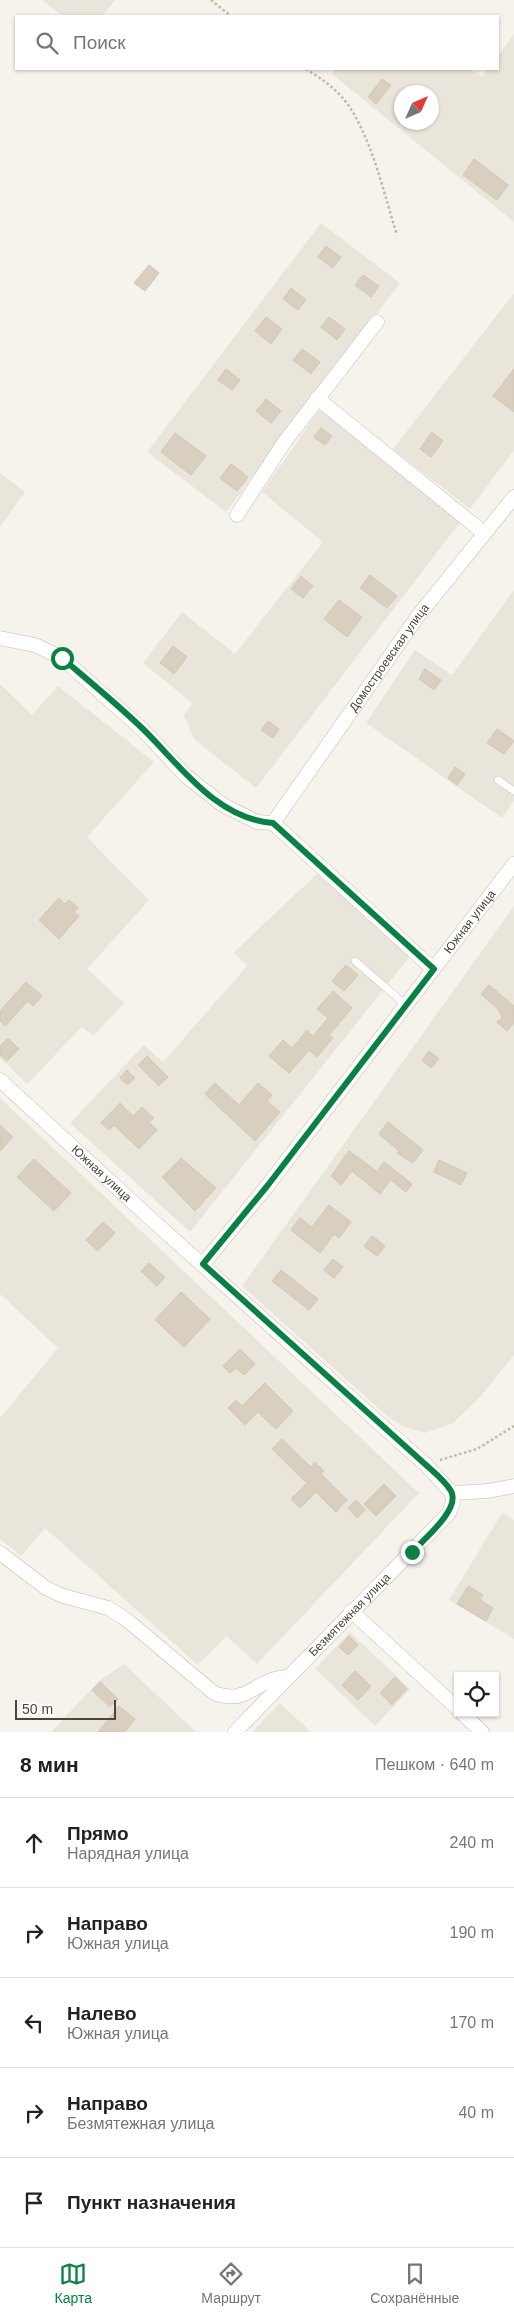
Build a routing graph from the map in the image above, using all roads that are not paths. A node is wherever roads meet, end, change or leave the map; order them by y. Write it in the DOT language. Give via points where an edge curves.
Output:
graph roads {
  1 [pos="377,322"];
  2 [pos="317,398"];
  3 [pos="514,497"];
  4 [pos="237,514"];
  5 [pos="484,533"];
  6 [pos="0,638"];
  7 [pos="498,780"];
  8 [pos="514,791"];
  9 [pos="273,823"];
  10 [pos="514,864"];
  11 [pos="355,961"];
  12 [pos="434,969"];
  13 [pos="406,1005"];
  14 [pos="0,1080"];
  15 [pos="203,1264"];
  16 [pos="514,1486"];
  17 [pos="452,1493"];
  18 [pos="0,1553"];
  19 [pos="351,1611"];
  20 [pos="287,1677"];
  21 [pos="454,1705"];
  22 [pos="465,1717"];
  23 [pos="474,1730"];
  24 [pos="235,1732"];
  1 -- 2 [label="street"];
  2 -- 4 [label="street"];
  2 -- 5 [label="street"];
  3 -- 5 [label="street, Домостроевская улица"];
  5 -- 9 [label="street, Домостроевская улица" via="418,616"];
  6 -- 9 [label="street" via="35,645 62,658 143,730 186,776 223,806 257,822"];
  7 -- 8 [label="lane"];
  9 -- 12 [label="street"];
  10 -- 12 [label="street, Южная улица"];
  11 -- 13 [label="lane"];
  12 -- 13 [label="street, Южная улица"];
  13 -- 15 [label="street, Южная улица"];
  14 -- 15 [label="street, Южная улица"];
  15 -- 17 [label="street, Южная улица" via="426,1465"];
  16 -- 17 [label="street" via="488,1492"];
  17 -- 19 [label="street, Безмятежная улица" via="449,1513"];
  18 -- 20 [label="street" via="46,1588 108,1608 127,1620 214,1693 228,1698 240,1697 260,1684"];
  19 -- 20 [label="street, Безмятежная улица"];
  19 -- 21 [label="street"];
  20 -- 24 [label="street, Безмятежная улица"];
  22 -- 23 [label="street"];
}
